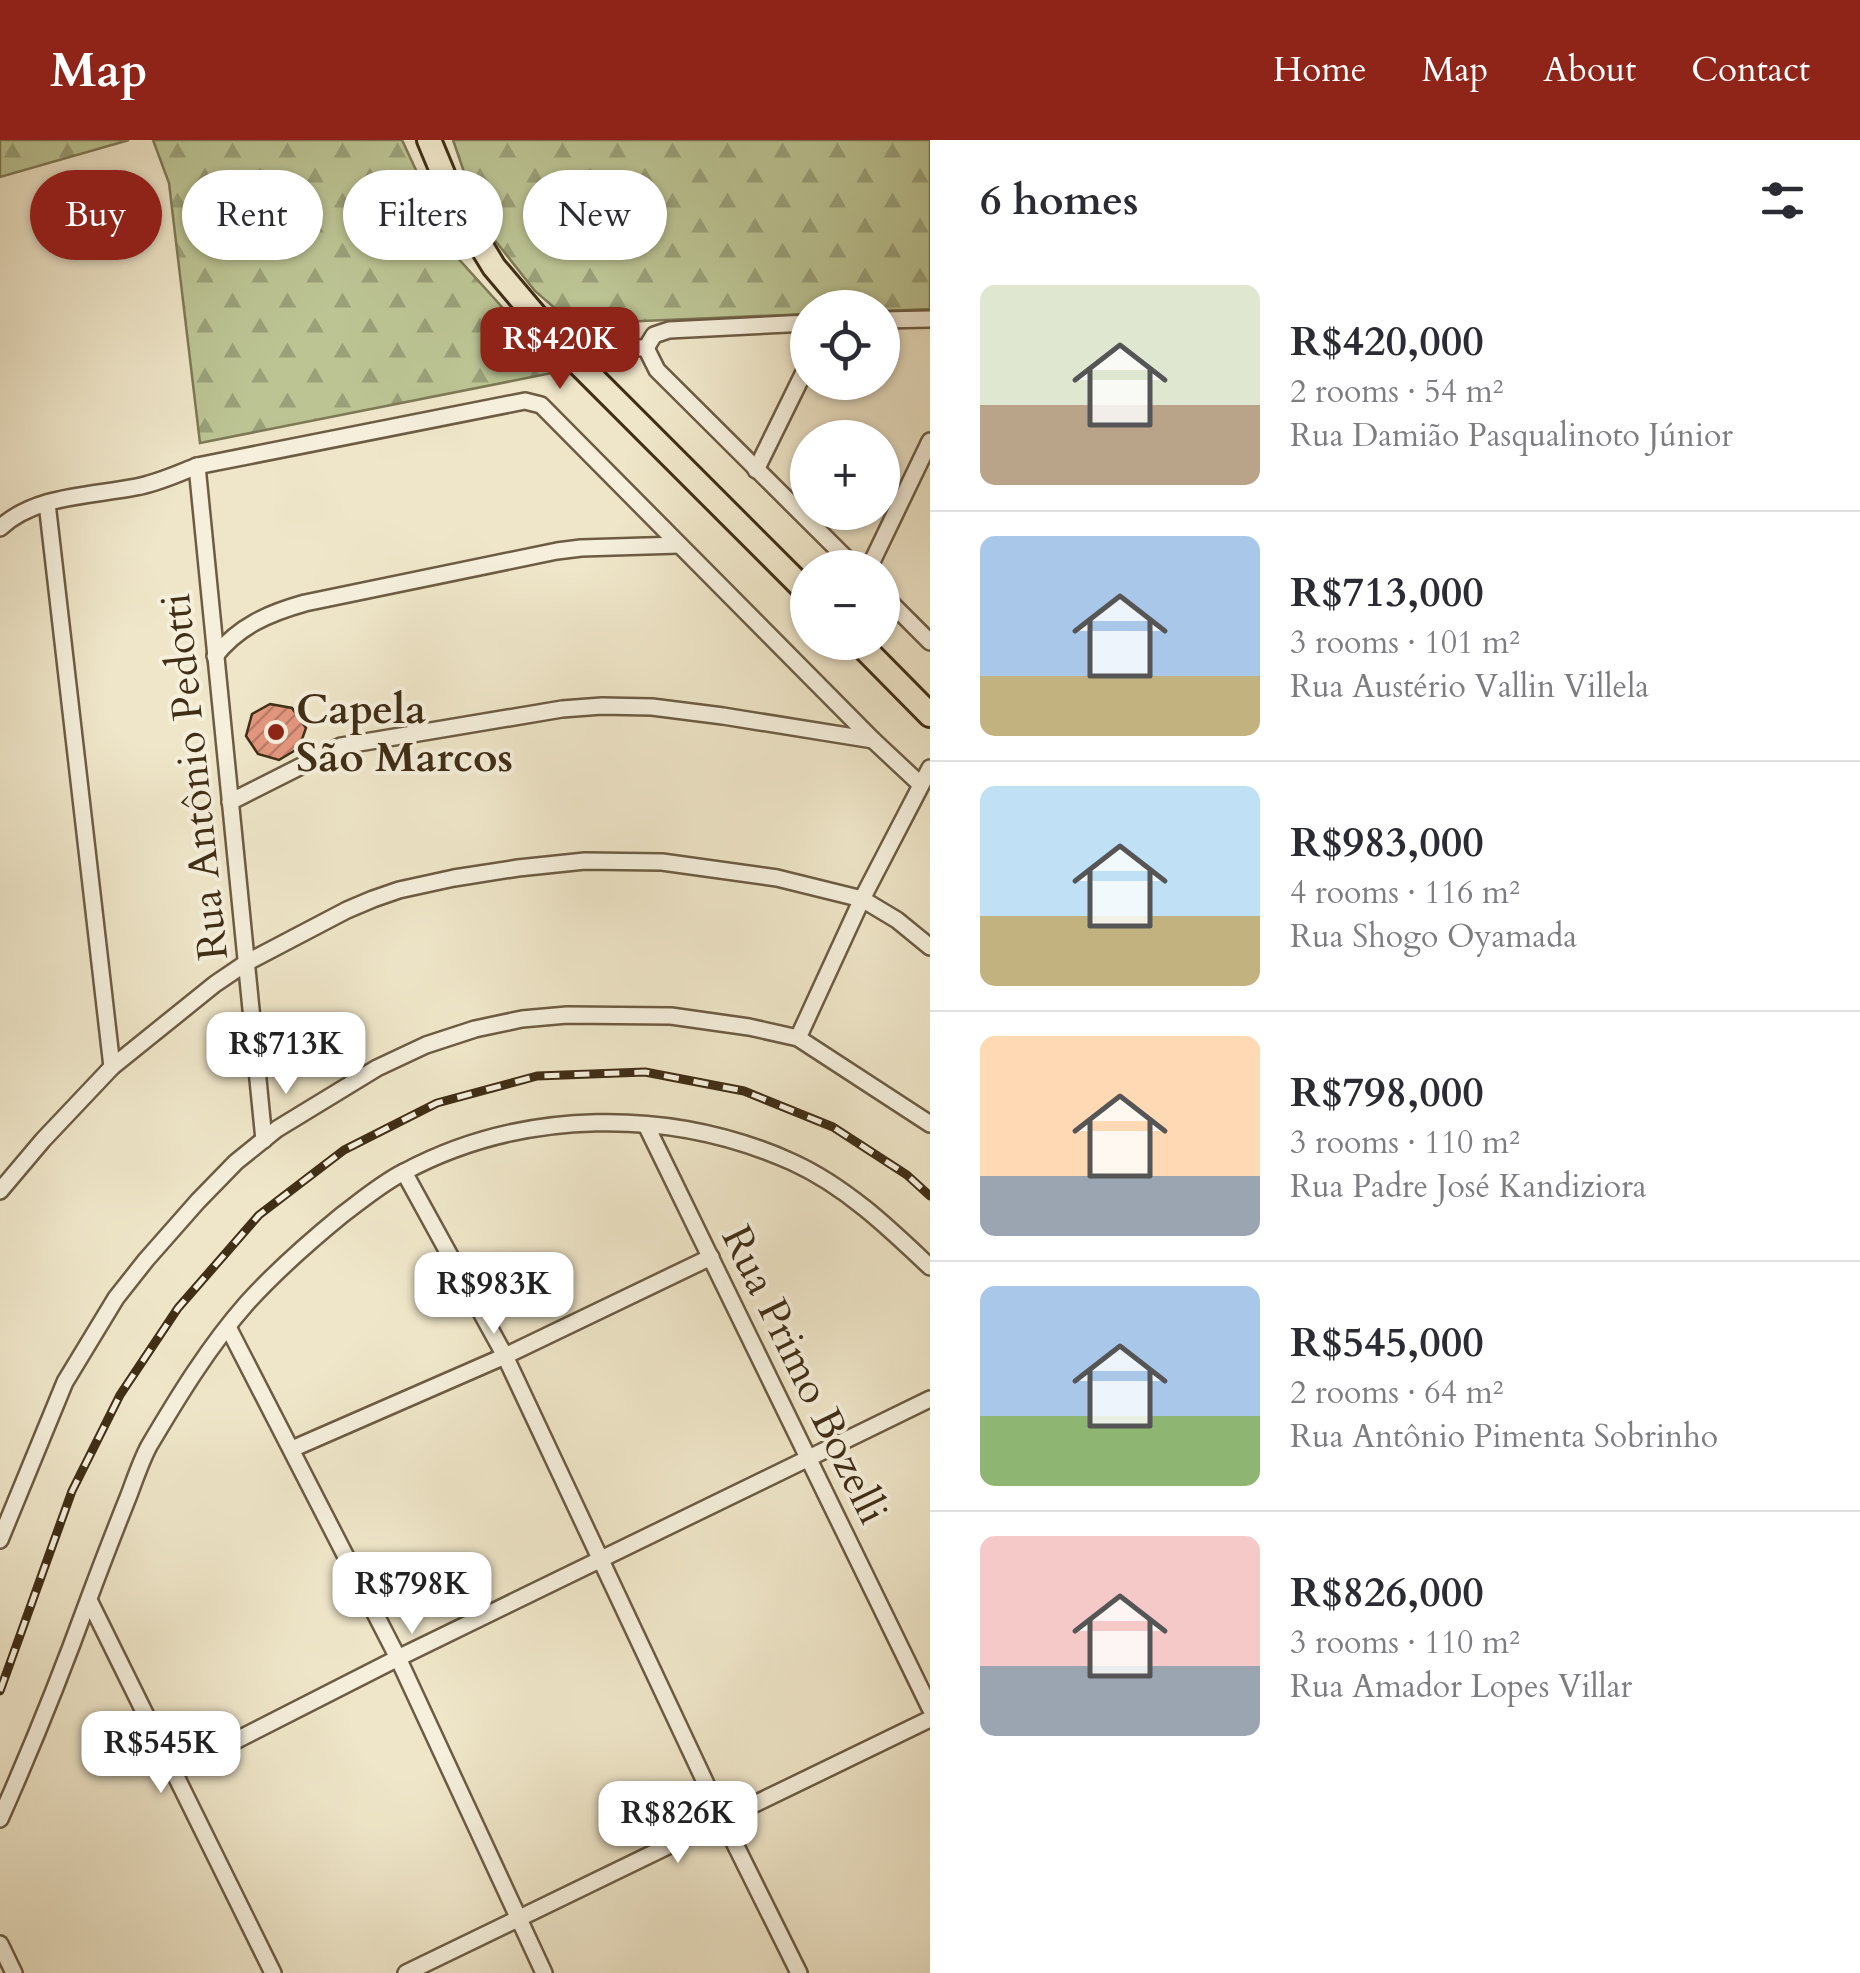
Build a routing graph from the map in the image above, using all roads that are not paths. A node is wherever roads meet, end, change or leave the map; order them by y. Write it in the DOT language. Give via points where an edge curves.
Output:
graph roads {
  1 [pos="429,140"];
  2 [pos="930,318"];
  3 [pos="900,319"];
  4 [pos="790,324"];
  5 [pos="562,347"];
  6 [pos="646,348"];
  7 [pos="790,400"];
  8 [pos="930,441"];
  9 [pos="197,466"];
  10 [pos="756,470"];
  11 [pos="46,502"];
  12 [pos="0,528"];
  13 [pos="678,545"];
  14 [pos="838,550"];
  15 [pos="878,550"];
  16 [pos="790,575"];
  17 [pos="900,612"];
  18 [pos="930,642"];
  19 [pos="216,656"];
  20 [pos="876,660"];
  21 [pos="930,715"];
  22 [pos="873,740"];
  23 [pos="930,768"];
  24 [pos="920,784"];
  25 [pos="230,802"];
  26 [pos="862,900"];
  27 [pos="930,947"];
  28 [pos="246,963"];
  29 [pos="798,1038"];
  30 [pos="112,1067"];
  31 [pos="930,1124"];
  32 [pos="646,1125"];
  33 [pos="264,1140"];
  34 [pos="404,1172"];
  35 [pos="0,1191"];
  36 [pos="711,1257"];
  37 [pos="930,1267"];
  38 [pos="228,1327"];
  39 [pos="505,1356"];
  40 [pos="930,1399"];
  41 [pos="292,1449"];
  42 [pos="808,1458"];
  43 [pos="0,1540"];
  44 [pos="602,1558"];
  45 [pos="89,1600"];
  46 [pos="398,1658"];
  47 [pos="930,1708"];
  48 [pos="930,1719"];
  49 [pos="174,1772"];
  50 [pos="0,1819"];
  51 [pos="723,1820"];
  52 [pos="516,1918"];
  53 [pos="0,1944"];
  54 [pos="14,1973"];
  55 [pos="273,1973"];
  56 [pos="406,1973"];
  57 [pos="544,1973"];
  58 [pos="799,1973"];
  1 -- 5 [label="main road" via="456,204 494,267"];
  2 -- 3 [label="street"];
  4 -- 6 [label="street" via="669,330"];
  5 -- 6 [label="street"];
  5 -- 16 [label="main road"];
  6 -- 10 [label="street" via="657,370"];
  7 -- 10 [label="street"];
  8 -- 15 [label="street"];
  9 -- 11 [label="street" via="159,482"];
  9 -- 13 [label="street" via="525,401 541,405"];
  9 -- 19 [label="street, Rua Antônio Pedotti"];
  10 -- 14 [label="street"];
  11 -- 12 [label="street"];
  11 -- 30 [label="street"];
  13 -- 19 [label="street" via="558,551 305,603 260,619"];
  13 -- 22 [label="street"];
  17 -- 18 [label="street"];
  19 -- 25 [label="street, Rua Antônio Pedotti"];
  20 -- 21 [label="main road"];
  22 -- 24 [label="street"];
  22 -- 25 [label="street" via="670,709 582,707 340,746"];
  23 -- 24 [label="street"];
  24 -- 26 [label="street"];
  25 -- 28 [label="street, Rua Antônio Pedotti"];
  26 -- 27 [label="street"];
  26 -- 28 [label="street" via="778,878 662,862 584,862 399,890"];
  26 -- 29 [label="street"];
  28 -- 30 [label="street"];
  28 -- 33 [label="street, Rua Antônio Pedotti"];
  29 -- 31 [label="street"];
  29 -- 33 [label="street" via="671,1016 522,1018 426,1045 377,1068"];
  30 -- 35 [label="street"];
  32 -- 34 [label="street" via="571,1124 515,1132"];
  32 -- 36 [label="street, Rua Primo Bozelli"];
  32 -- 37 [label="street" via="736,1141 794,1163 886,1225"];
  33 -- 43 [label="street" via="236,1162 116,1298 65,1382"];
  34 -- 38 [label="street" via="318,1235"];
  34 -- 39 [label="street"];
  36 -- 39 [label="street"];
  36 -- 42 [label="street, Rua Primo Bozelli"];
  38 -- 41 [label="street"];
  38 -- 45 [label="street" via="146,1451"];
  39 -- 41 [label="street"];
  39 -- 44 [label="street"];
  40 -- 42 [label="street"];
  41 -- 46 [label="street"];
  42 -- 44 [label="street"];
  42 -- 47 [label="street, Rua Primo Bozelli"];
  44 -- 46 [label="street"];
  44 -- 51 [label="street"];
  45 -- 49 [label="street"];
  45 -- 50 [label="street"];
  46 -- 49 [label="street"];
  46 -- 52 [label="street"];
  48 -- 51 [label="street"];
  49 -- 55 [label="street"];
  51 -- 52 [label="street"];
  51 -- 58 [label="street"];
  52 -- 56 [label="street"];
  52 -- 57 [label="street"];
  53 -- 54 [label="street"];
}
